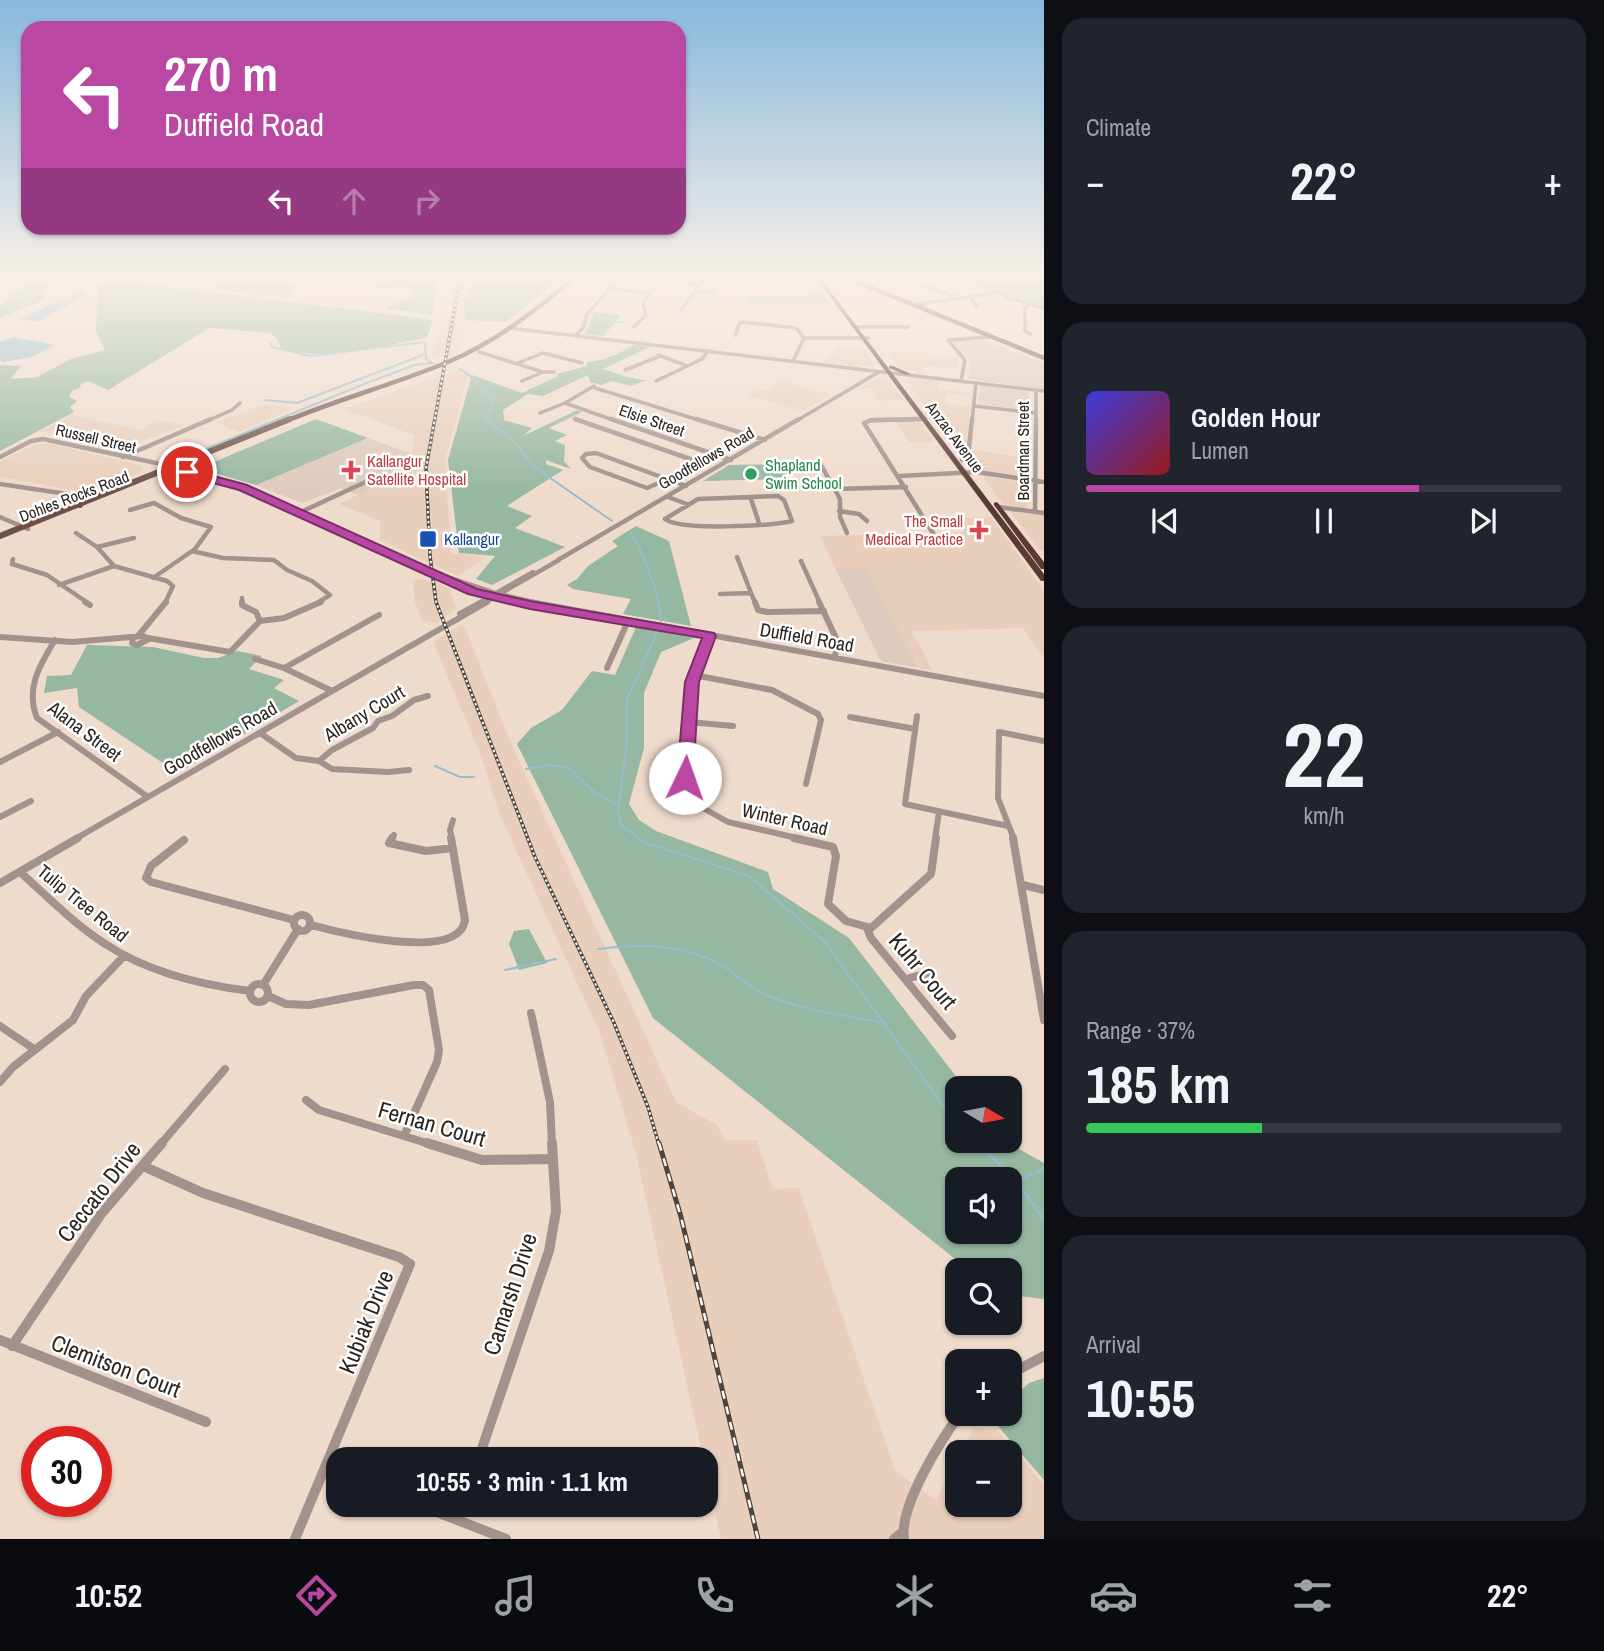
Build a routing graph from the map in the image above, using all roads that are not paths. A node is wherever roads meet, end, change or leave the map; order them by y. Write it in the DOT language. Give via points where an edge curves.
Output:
graph roads {
  1 [pos="472,351"];
  2 [pos="708,351"];
  3 [pos="798,351"];
  4 [pos="877,351"];
  5 [pos="957,351"];
  6 [pos="1026,351"];
  7 [pos="480,352"];
  8 [pos="1044,358"];
  9 [pos="793,361"];
  10 [pos="518,363"];
  11 [pos="582,363"];
  12 [pos="685,365"];
  13 [pos="625,370"];
  14 [pos="865,370"];
  15 [pos="544,372"];
  16 [pos="554,372"];
  17 [pos="879,372"];
  18 [pos="897,373"];
  19 [pos="869,379"];
  20 [pos="522,381"];
  21 [pos="656,381"];
  22 [pos="961,381"];
  23 [pos="976,383"];
  24 [pos="1036,390"];
  25 [pos="1044,391"];
  26 [pos="240,403"];
  27 [pos="565,404"];
  28 [pos="974,406"];
  29 [pos="540,413"];
  30 [pos="1035,413"];
  31 [pos="575,419"];
  32 [pos="925,419"];
  33 [pos="655,434"];
  34 [pos="1035,439"];
  35 [pos="765,440"];
  36 [pos="1044,440"];
  37 [pos="643,441"];
  38 [pos="0,457"];
  39 [pos="123,457"];
  40 [pos="732,460"];
  41 [pos="962,460"];
  42 [pos="696,461"];
  43 [pos="821,465"];
  44 [pos="176,469"];
  45 [pos="969,473"];
  46 [pos="899,476"];
  47 [pos="668,479"];
  48 [pos="372,480"];
  49 [pos="1035,480"];
  50 [pos="1044,482"];
  51 [pos="0,484"];
  52 [pos="686,486"];
  53 [pos="906,487"];
  54 [pos="835,489"];
  55 [pos="74,495"];
  56 [pos="668,497"];
  57 [pos="751,499"];
  58 [pos="687,504"];
  59 [pos="80,505"];
  60 [pos="998,507"];
  61 [pos="130,510"];
  62 [pos="839,511"];
  63 [pos="300,512"];
  64 [pos="1035,512"];
  65 [pos="1044,513"];
  66 [pos="0,517"];
  67 [pos="867,521"];
  68 [pos="759,523"];
  69 [pos="26,528"];
  70 [pos="76,533"];
  71 [pos="847,533"];
  72 [pos="933,533"];
  73 [pos="0,538"];
  74 [pos="134,538"];
  75 [pos="96,547"];
  76 [pos="192,551"];
  77 [pos="737,557"];
  78 [pos="13,559"];
  79 [pos="800,561"];
  80 [pos="114,566"];
  81 [pos="1044,567"];
  82 [pos="153,578"];
  83 [pos="1044,579"];
  84 [pos="59,585"];
  85 [pos="751,593"];
  86 [pos="720,594"];
  87 [pos="495,596"];
  88 [pos="242,598"];
  89 [pos="90,605"];
  90 [pos="824,611"];
  91 [pos="379,615"];
  92 [pos="260,621"];
  93 [pos="628,621"];
  94 [pos="146,629"];
  95 [pos="709,636"];
  96 [pos="0,637"];
  97 [pos="134,639"];
  98 [pos="147,639"];
  99 [pos="55,640"];
  100 [pos="835,658"];
  101 [pos="256,659"];
  102 [pos="284,668"];
  103 [pos="607,668"];
  104 [pos="694,675"];
  105 [pos="332,691"];
  106 [pos="428,696"];
  107 [pos="1044,696"];
  108 [pos="917,716"];
  109 [pos="850,717"];
  110 [pos="689,722"];
  111 [pos="733,726"];
  112 [pos="915,729"];
  113 [pos="58,733"];
  114 [pos="260,733"];
  115 [pos="1044,741"];
  116 [pos="319,761"];
  117 [pos="0,762"];
  118 [pos="409,770"];
  119 [pos="806,783"];
  120 [pos="148,797"];
  121 [pos="31,801"];
  122 [pos="939,811"];
  123 [pos="0,817"];
  124 [pos="453,820"];
  125 [pos="1008,826"];
  126 [pos="394,835"];
  127 [pos="184,840"];
  128 [pos="389,843"];
  129 [pos="453,848"];
  130 [pos="383,852"];
  131 [pos="20,872"];
  132 [pos="0,883"];
  133 [pos="1023,885"];
  134 [pos="1044,890"];
  135 [pos="294,920"];
  136 [pos="311,925"];
  137 [pos="298,929"];
  138 [pos="867,929"];
  139 [pos="124,956"];
  140 [pos="1034,957"];
  141 [pos="1044,960"];
  142 [pos="928,973"];
  143 [pos="906,979"];
  144 [pos="263,985"];
  145 [pos="250,991"];
  146 [pos="268,996"];
  147 [pos="531,1013"];
  148 [pos="1044,1020"];
  149 [pos="0,1026"];
  150 [pos="952,1036"];
  151 [pos="34,1049"];
  152 [pos="225,1069"];
  153 [pos="0,1082"];
  154 [pos="306,1100"];
  155 [pos="404,1136"];
  156 [pos="553,1159"];
  157 [pos="143,1166"];
  158 [pos="0,1340"];
  159 [pos="12,1346"];
  160 [pos="1044,1356"];
  161 [pos="1022,1368"];
  162 [pos="206,1422"];
  163 [pos="951,1426"];
  164 [pos="335,1447"];
  165 [pos="482,1447"];
  166 [pos="326,1469"];
  167 [pos="449,1517"];
  168 [pos="458,1517"];
  169 [pos="457,1520"];
  170 [pos="900,1537"];
  171 [pos="295,1539"];
  172 [pos="506,1539"];
  1 -- 44 [label="main road, Dohles Rocks Road" via="315,409"];
  2 -- 9 [label="street"];
  2 -- 12 [label="street" via="702,359"];
  3 -- 9 [label="street"];
  4 -- 18 [label="highway, Anzac Avenue"];
  5 -- 22 [label="street" via="965,360"];
  6 -- 8 [label="main road"];
  7 -- 10 [label="street"];
  7 -- 44 [label="main road, Dohles Rocks Road"];
  9 -- 14 [label="street"];
  10 -- 11 [label="street" via="544,353"];
  10 -- 15 [label="street"];
  12 -- 13 [label="street" via="658,356"];
  12 -- 21 [label="street"];
  14 -- 17 [label="street"];
  14 -- 18 [label="street"];
  14 -- 19 [label="street"];
  15 -- 16 [label="street"];
  15 -- 20 [label="street"];
  17 -- 18 [label="street"];
  17 -- 19 [label="street, Goodfellows Road"];
  18 -- 22 [label="street"];
  18 -- 32 [label="highway, Anzac Avenue"];
  18 -- 41 [label="highway, Anzac Avenue"];
  19 -- 35 [label="street, Goodfellows Road"];
  22 -- 23 [label="street"];
  23 -- 24 [label="street"];
  23 -- 28 [label="street"];
  24 -- 25 [label="street"];
  24 -- 30 [label="street, Boardman Street"];
  26 -- 39 [label="street"];
  27 -- 29 [label="street"];
  27 -- 33 [label="street, Elsie Street"];
  27 -- 35 [label="street" via="594,387"];
  28 -- 30 [label="street"];
  28 -- 41 [label="street" via="968,456"];
  30 -- 34 [label="street, Boardman Street"];
  31 -- 37 [label="street"];
  32 -- 45 [label="highway, Anzac Avenue"];
  32 -- 46 [label="street" via="864,422"];
  33 -- 37 [label="street"];
  33 -- 40 [label="street, Elsie Street"];
  34 -- 36 [label="street"];
  34 -- 49 [label="street, Boardman Street"];
  35 -- 40 [label="street, Goodfellows Road"];
  37 -- 42 [label="street"];
  38 -- 39 [label="street, Russell Street" via="41,439"];
  39 -- 44 [label="street, Russell Street"];
  40 -- 52 [label="street, Goodfellows Road"];
  41 -- 45 [label="highway, Anzac Avenue"];
  43 -- 54 [label="street"];
  44 -- 59 [label="main road, Dohles Rocks Road"];
  44 -- 63 [label="street, Russell Street" via="243,485"];
  44 -- 69 [label="main road, Dohles Rocks Road"];
  45 -- 46 [label="street"];
  45 -- 49 [label="street"];
  45 -- 60 [label="highway, Anzac Avenue"];
  45 -- 83 [label="highway, Anzac Avenue"];
  46 -- 53 [label="street"];
  47 -- 47 [label="street" via="596,453 582,458 594,469 648,488"];
  47 -- 52 [label="street"];
  48 -- 63 [label="street"];
  49 -- 50 [label="street"];
  49 -- 64 [label="street, Boardman Street"];
  51 -- 55 [label="street"];
  52 -- 56 [label="street, Goodfellows Road"];
  53 -- 54 [label="street"];
  53 -- 72 [label="street"];
  54 -- 62 [label="street"];
  55 -- 59 [label="main road"];
  56 -- 58 [label="street"];
  56 -- 87 [label="street, Goodfellows Road"];
  57 -- 58 [label="street" via="700,498"];
  57 -- 68 [label="street"];
  57 -- 68 [label="street" via="782,498 793,519"];
  58 -- 68 [label="street" via="666,520 681,525"];
  59 -- 69 [label="main road, Dohles Rocks Road"];
  60 -- 64 [label="street"];
  60 -- 81 [label="highway, Anzac Avenue"];
  61 -- 76 [label="street" via="154,503 211,527"];
  62 -- 67 [label="street" via="859,514"];
  62 -- 71 [label="street"];
  63 -- 87 [label="street, Duffield Road"];
  64 -- 65 [label="street"];
  66 -- 69 [label="street"];
  69 -- 73 [label="main road, Dohles Rocks Road"];
  70 -- 75 [label="street"];
  74 -- 75 [label="street"];
  75 -- 80 [label="street"];
  76 -- 82 [label="street"];
  76 -- 92 [label="street" via="223,558 274,560 330,594 284,618"];
  77 -- 85 [label="street"];
  78 -- 84 [label="street" via="12,564 47,575"];
  79 -- 90 [label="street"];
  80 -- 82 [label="street"];
  80 -- 84 [label="street"];
  82 -- 94 [label="street" via="169,582 173,589"];
  84 -- 89 [label="street"];
  85 -- 86 [label="street"];
  85 -- 90 [label="street" via="762,611"];
  87 -- 93 [label="street, Duffield Road"];
  87 -- 105 [label="street, Goodfellows Road"];
  88 -- 92 [label="street" via="242,605 256,612"];
  90 -- 100 [label="street" via="836,640"];
  91 -- 102 [label="street"];
  92 -- 98 [label="street" via="230,652"];
  93 -- 95 [label="street, Duffield Road"];
  93 -- 103 [label="street"];
  94 -- 97 [label="street"];
  94 -- 98 [label="street"];
  95 -- 100 [label="street, Duffield Road"];
  95 -- 104 [label="street, Winter Road"];
  96 -- 99 [label="street"];
  97 -- 98 [label="street"];
  97 -- 99 [label="street"];
  99 -- 113 [label="street, Alana Street" via="30,689 30,705 37,718"];
  100 -- 107 [label="street, Duffield Road"];
  101 -- 102 [label="street"];
  102 -- 105 [label="street"];
  104 -- 110 [label="street, Winter Road"];
  104 -- 119 [label="street" via="772,690 818,714 821,720"];
  105 -- 114 [label="street, Goodfellows Road"];
  106 -- 116 [label="street, Albany Court" via="378,721"];
  108 -- 112 [label="street"];
  109 -- 112 [label="street"];
  110 -- 111 [label="street"];
  110 -- 138 [label="street, Winter Road" via="685,778 692,798 728,822 833,847 836,856 828,906"];
  112 -- 122 [label="street" via="905,804"];
  113 -- 117 [label="street"];
  113 -- 120 [label="street, Alana Street"];
  114 -- 116 [label="street" via="296,758"];
  114 -- 120 [label="street, Goodfellows Road"];
  115 -- 125 [label="street" via="999,732 996,786"];
  116 -- 118 [label="street" via="338,770"];
  120 -- 131 [label="street, Goodfellows Road"];
  121 -- 123 [label="street"];
  122 -- 125 [label="street"];
  122 -- 138 [label="street" via="931,874"];
  124 -- 129 [label="street"];
  125 -- 133 [label="street"];
  126 -- 128 [label="street"];
  127 -- 135 [label="street" via="151,866 146,878 150,883"];
  128 -- 129 [label="street" via="418,850"];
  128 -- 130 [label="street"];
  129 -- 136 [label="street" via="465,920 458,933 384,942"];
  131 -- 132 [label="street, Goodfellows Road"];
  131 -- 139 [label="street, Tulip Tree Road"];
  133 -- 134 [label="street"];
  133 -- 140 [label="street"];
  135 -- 136 [label="street" via="306,917"];
  135 -- 137 [label="street"];
  136 -- 137 [label="street"];
  137 -- 144 [label="street"];
  138 -- 143 [label="street, Kuhr Court"];
  139 -- 145 [label="street, Tulip Tree Road"];
  139 -- 151 [label="street" via="86,996 73,1020"];
  140 -- 141 [label="street"];
  140 -- 148 [label="street"];
  142 -- 143 [label="street"];
  143 -- 150 [label="street, Kuhr Court"];
  144 -- 145 [label="street"];
  144 -- 146 [label="street" via="269,989"];
  145 -- 146 [label="street" via="256,1001"];
  146 -- 155 [label="street" via="286,1004 309,1005 414,985 429,990 437,1062"];
  147 -- 156 [label="street, Camarsh Drive" via="550,1102"];
  149 -- 151 [label="street"];
  151 -- 153 [label="street"];
  152 -- 157 [label="street, Ceccato Drive"];
  154 -- 155 [label="street, Fernan Court" via="319,1110"];
  155 -- 156 [label="street, Fernan Court" via="482,1160"];
  156 -- 165 [label="street, Camarsh Drive" via="556,1211 549,1251"];
  157 -- 159 [label="street, Ceccato Drive" via="101,1214"];
  157 -- 164 [label="street, Kubiak Drive" via="203,1193 410,1264"];
  158 -- 159 [label="street, Clemitson Court"];
  159 -- 162 [label="street, Clemitson Court"];
  160 -- 161 [label="street"];
  163 -- 170 [label="street" via="918,1482"];
  166 -- 171 [label="street, Kubiak Drive"];
  167 -- 169 [label="street"];
  168 -- 169 [label="street"];
  169 -- 172 [label="street"];
}
